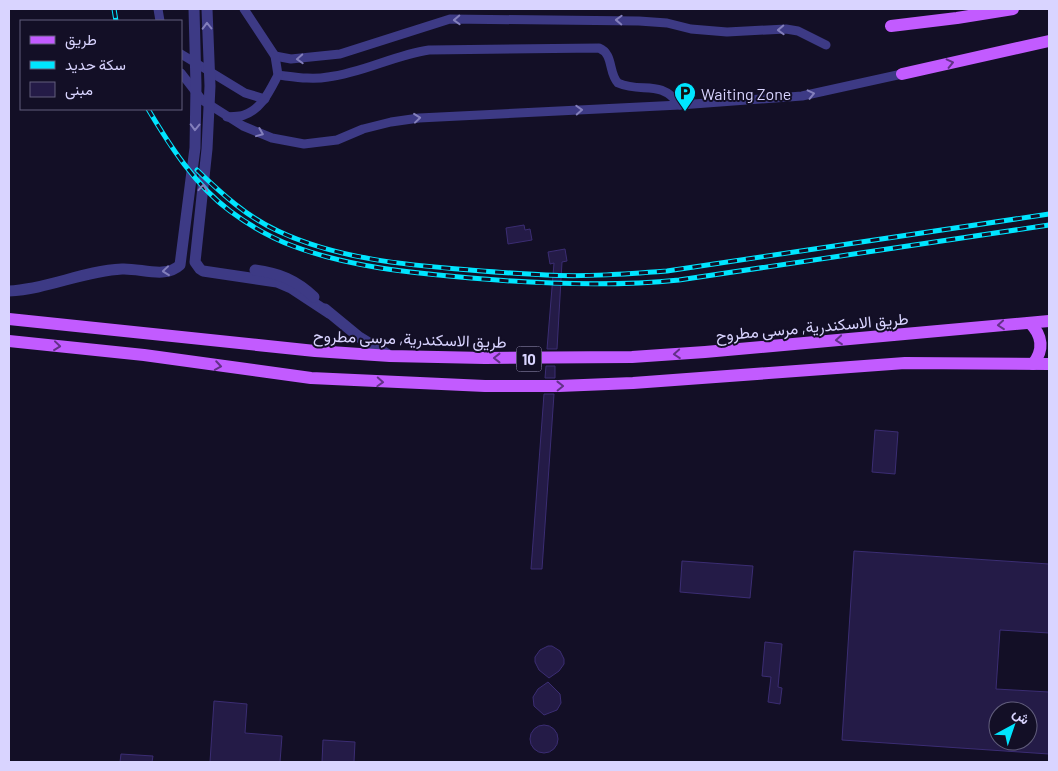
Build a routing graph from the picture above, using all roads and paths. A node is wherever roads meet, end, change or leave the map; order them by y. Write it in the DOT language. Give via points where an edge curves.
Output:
graph roads {
  1 [pos="194,9"];
  2 [pos="207,9"];
  3 [pos="244,9"];
  4 [pos="1013,9"];
  5 [pos="890,26"];
  6 [pos="1049,41"];
  7 [pos="826,45"];
  8 [pos="182,55"];
  9 [pos="275,56"];
  10 [pos="182,74"];
  11 [pos="902,74"];
  12 [pos="278,75"];
  13 [pos="265,99"];
  14 [pos="680,105"];
  15 [pos="228,117"];
  16 [pos="186,214"];
  17 [pos="201,216"];
  18 [pos="9,291"];
  19 [pos="9,318"];
  20 [pos="1049,321"];
  21 [pos="1030,323"];
  22 [pos="9,341"];
  23 [pos="390,356"];
  24 [pos="1033,364"];
  25 [pos="1049,364"];
  1 -- 16 [label="street, one-way" via="195,148"];
  17 -- 2 [label="street, one-way" via="210,86"];
  3 -- 9 [label="street"];
  4 -- 5 [label="main road"];
  11 -- 6 [label="main road, one-way"];
  7 -- 9 [label="street, one-way" via="798,31 786,29 726,32 639,21 450,19 340,54 291,59"];
  8 -- 13 [label="street" via="245,93"];
  9 -- 12 [label="street"];
  10 -- 15 [label="street" via="202,100"];
  14 -- 11 [label="street, one-way" via="802,96"];
  12 -- 13 [label="street"];
  12 -- 14 [label="street" via="328,78 429,50 599,48 609,56 618,84 664,90"];
  13 -- 15 [label="street" via="244,115"];
  15 -- 14 [label="street, one-way" via="272,138 304,144 336,140 363,129 419,118"];
  16 -- 17 [label="street"];
  16 -- 18 [label="street, one-way" via="180,265 175,270 167,273 104,270 51,285"];
  17 -- 23 [label="street" via="196,254 202,261 211,265 273,272 289,278 359,337"];
  19 -- 23 [label="main road, طريق الاسكندرية, مرسى مطروح / 10"];
  20 -- 21 [label="main road, طريق الاسكندرية, مرسى مطروح / 10"];
  21 -- 23 [label="main road, طريق الاسكندرية, مرسى مطروح / 10, one-way" via="632,357"];
  21 -- 24 [label="main road" via="1041,338 1042,348"];
  22 -- 24 [label="main road, 10, one-way" via="144,354 311,378 485,386 633,383 905,363"];
  24 -- 25 [label="main road, 10"];
}
